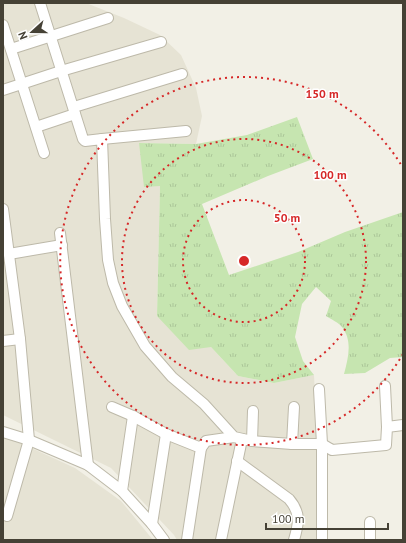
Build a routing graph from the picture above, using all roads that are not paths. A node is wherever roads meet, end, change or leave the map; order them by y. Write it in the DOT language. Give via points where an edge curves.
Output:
graph roads {
  1 [pos="40,3"];
  2 [pos="108,18"];
  3 [pos="3,25"];
  4 [pos="50,36"];
  5 [pos="161,42"];
  6 [pos="11,49"];
  7 [pos="61,72"];
  8 [pos="182,74"];
  9 [pos="22,84"];
  10 [pos="3,90"];
  11 [pos="74,111"];
  12 [pos="36,127"];
  13 [pos="186,131"];
  14 [pos="102,139"];
  15 [pos="44,152"];
  16 [pos="3,209"];
  17 [pos="60,233"];
  18 [pos="62,245"];
  19 [pos="8,261"];
  20 [pos="20,339"];
  21 [pos="3,342"];
  22 [pos="384,386"];
  23 [pos="319,389"];
  24 [pos="294,406"];
  25 [pos="112,407"];
  26 [pos="253,411"];
  27 [pos="133,416"];
  28 [pos="403,426"];
  29 [pos="387,427"];
  30 [pos="3,432"];
  31 [pos="166,434"];
  32 [pos="238,438"];
  33 [pos="28,440"];
  34 [pos="252,441"];
  35 [pos="292,444"];
  36 [pos="322,444"];
  37 [pos="201,448"];
  38 [pos="237,461"];
  39 [pos="88,465"];
  40 [pos="122,491"];
  41 [pos="7,516"];
  42 [pos="370,522"];
  43 [pos="152,524"];
  44 [pos="164,540"];
  45 [pos="187,540"];
  46 [pos="221,540"];
  47 [pos="294,540"];
  48 [pos="322,540"];
  49 [pos="370,540"];
  1 -- 4 [label="street"];
  2 -- 4 [label="street"];
  3 -- 6 [label="street"];
  4 -- 6 [label="street"];
  4 -- 7 [label="street"];
  5 -- 7 [label="street"];
  6 -- 9 [label="street"];
  7 -- 9 [label="street"];
  7 -- 11 [label="street"];
  8 -- 11 [label="street"];
  9 -- 10 [label="street"];
  9 -- 12 [label="street"];
  11 -- 12 [label="street"];
  11 -- 14 [label="street" via="84,140"];
  12 -- 15 [label="street"];
  13 -- 14 [label="street"];
  14 -- 32 [label="street" via="108,260 122,306 145,346 172,377"];
  16 -- 19 [label="street"];
  17 -- 18 [label="street"];
  18 -- 19 [label="street"];
  18 -- 39 [label="street"];
  19 -- 20 [label="street"];
  20 -- 21 [label="street"];
  20 -- 33 [label="street"];
  22 -- 29 [label="street"];
  23 -- 36 [label="street"];
  24 -- 35 [label="street"];
  25 -- 27 [label="street"];
  26 -- 34 [label="street"];
  27 -- 31 [label="street"];
  27 -- 40 [label="street"];
  28 -- 29 [label="street"];
  29 -- 36 [label="street" via="386,445 332,450"];
  30 -- 33 [label="street"];
  31 -- 37 [label="street"];
  31 -- 43 [label="street"];
  32 -- 34 [label="street"];
  32 -- 37 [label="street" via="206,441"];
  32 -- 38 [label="street"];
  33 -- 39 [label="street"];
  33 -- 41 [label="street"];
  34 -- 35 [label="street"];
  35 -- 36 [label="street"];
  36 -- 48 [label="street"];
  37 -- 45 [label="street"];
  38 -- 46 [label="street"];
  38 -- 47 [label="street" via="295,506 298,518"];
  39 -- 40 [label="street"];
  40 -- 43 [label="street"];
  42 -- 49 [label="street"];
  43 -- 44 [label="street"];
}
